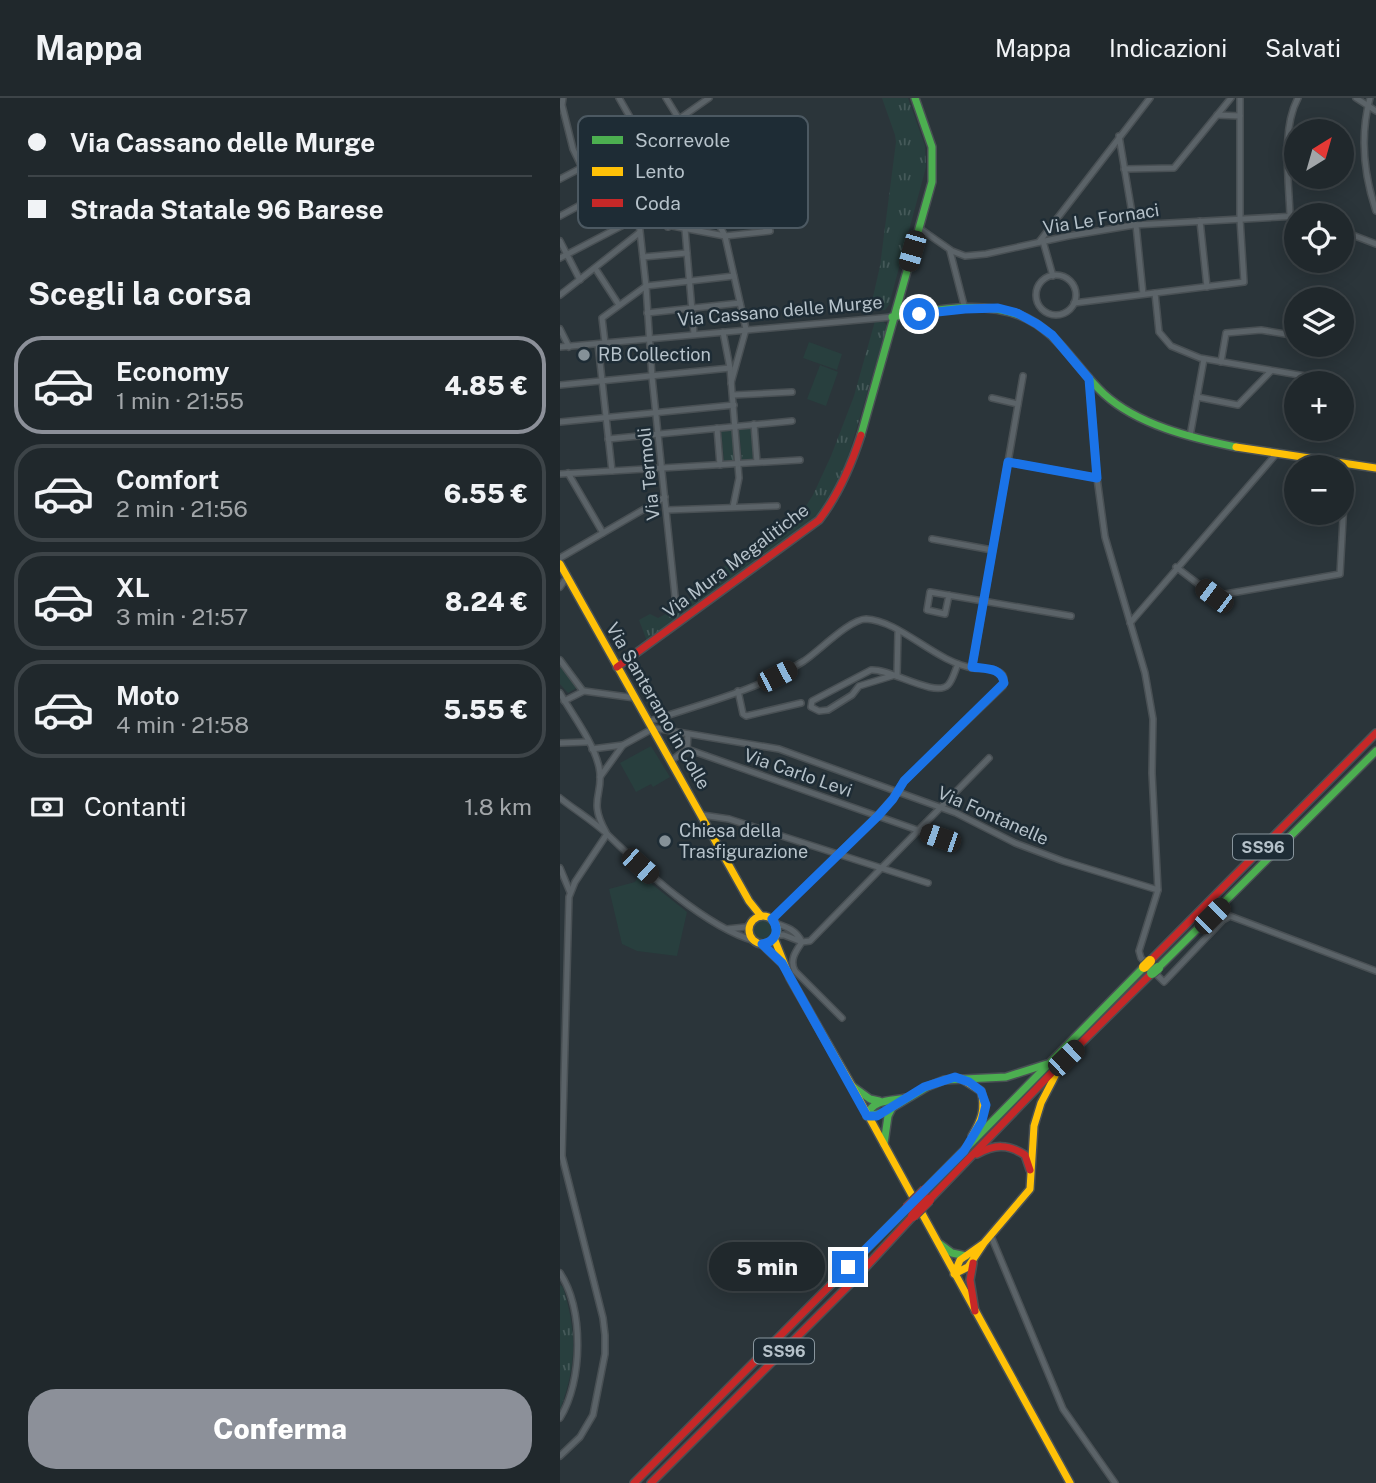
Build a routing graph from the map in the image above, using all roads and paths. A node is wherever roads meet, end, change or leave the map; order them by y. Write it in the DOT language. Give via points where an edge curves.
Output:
graph roads {
  1 [pos="619,98"];
  2 [pos="666,98"];
  3 [pos="709,98"];
  4 [pos="915,98"];
  5 [pos="1150,98"];
  6 [pos="1231,98"];
  7 [pos="1240,98"];
  8 [pos="1298,98"];
  9 [pos="1356,98"];
  10 [pos="1370,98"];
  11 [pos="562,103"];
  12 [pos="1368,105"];
  13 [pos="1376,111"];
  14 [pos="1217,115"];
  15 [pos="629,116"];
  16 [pos="678,116"];
  17 [pos="682,116"];
  18 [pos="1240,116"];
  19 [pos="1119,136"];
  20 [pos="569,138"];
  21 [pos="560,142"];
  22 [pos="578,160"];
  23 [pos="1124,169"];
  24 [pos="578,170"];
  25 [pos="560,179"];
  26 [pos="1293,203"];
  27 [pos="578,206"];
  28 [pos="1376,211"];
  29 [pos="560,216"];
  30 [pos="1284,217"];
  31 [pos="1240,219"];
  32 [pos="1200,221"];
  33 [pos="1135,225"];
  34 [pos="622,228"];
  35 [pos="638,228"];
  36 [pos="676,228"];
  37 [pos="721,228"];
  38 [pos="919,228"];
  39 [pos="685,229"];
  40 [pos="770,231"];
  41 [pos="639,233"];
  42 [pos="725,236"];
  43 [pos="1354,236"];
  44 [pos="560,241"];
  45 [pos="1041,242"];
  46 [pos="1376,244"];
  47 [pos="950,250"];
  48 [pos="687,253"];
  49 [pos="567,255"];
  50 [pos="642,257"];
  51 [pos="560,258"];
  52 [pos="595,268"];
  53 [pos="734,276"];
  54 [pos="1053,276"];
  55 [pos="580,280"];
  56 [pos="690,281"];
  57 [pos="646,286"];
  58 [pos="1208,287"];
  59 [pos="1155,293"];
  60 [pos="560,295"];
  61 [pos="1143,295"];
  62 [pos="740,303"];
  63 [pos="1074,303"];
  64 [pos="619,305"];
  65 [pos="692,308"];
  66 [pos="965,309"];
  67 [pos="647,313"];
  68 [pos="1049,314"];
  69 [pos="892,317"];
  70 [pos="1042,327"];
  71 [pos="560,329"];
  72 [pos="746,329"];
  73 [pos="723,332"];
  74 [pos="694,334"];
  75 [pos="1284,334"];
  76 [pos="649,339"];
  77 [pos="602,344"];
  78 [pos="569,347"];
  79 [pos="560,348"];
  80 [pos="1204,359"];
  81 [pos="1221,362"];
  82 [pos="730,368"];
  83 [pos="1271,370"];
  84 [pos="1284,372"];
  85 [pos="1023,376"];
  86 [pos="652,377"];
  87 [pos="1089,379"];
  88 [pos="603,382"];
  89 [pos="731,383"];
  90 [pos="560,385"];
  91 [pos="792,392"];
  92 [pos="733,395"];
  93 [pos="1197,397"];
  94 [pos="992,398"];
  95 [pos="1018,404"];
  96 [pos="734,405"];
  97 [pos="656,412"];
  98 [pos="606,417"];
  99 [pos="792,421"];
  100 [pos="560,422"];
  101 [pos="754,424"];
  102 [pos="735,426"];
  103 [pos="716,428"];
  104 [pos="658,434"];
  105 [pos="1190,436"];
  106 [pos="608,439"];
  107 [pos="1277,453"];
  108 [pos="1290,455"];
  109 [pos="800,460"];
  110 [pos="1008,462"];
  111 [pos="757,463"];
  112 [pos="738,464"];
  113 [pos="720,465"];
  114 [pos="1354,465"];
  115 [pos="662,468"];
  116 [pos="1376,468"];
  117 [pos="612,471"];
  118 [pos="568,473"];
  119 [pos="560,474"];
  120 [pos="1097,478"];
  121 [pos="665,497"];
  122 [pos="778,506"];
  123 [pos="733,507"];
  124 [pos="667,510"];
  125 [pos="1343,525"];
  126 [pos="603,533"];
  127 [pos="932,539"];
  128 [pos="992,550"];
  129 [pos="560,558"];
  130 [pos="560,564"];
  131 [pos="1176,567"];
  132 [pos="567,577"];
  133 [pos="560,587"];
  134 [pos="948,596"];
  135 [pos="983,601"];
  136 [pos="676,606"];
  137 [pos="1071,616"];
  138 [pos="1130,622"];
  139 [pos="898,631"];
  140 [pos="560,660"];
  141 [pos="958,664"];
  142 [pos="617,667"];
  143 [pos="972,667"];
  144 [pos="896,675"];
  145 [pos="583,691"];
  146 [pos="738,691"];
  147 [pos="561,696"];
  148 [pos="636,698"];
  149 [pos="812,704"];
  150 [pos="652,724"];
  151 [pos="1376,733"];
  152 [pos="688,734"];
  153 [pos="587,742"];
  154 [pos="560,743"];
  155 [pos="623,745"];
  156 [pos="592,749"];
  157 [pos="687,749"];
  158 [pos="1376,751"];
  159 [pos="989,758"];
  160 [pos="672,760"];
  161 [pos="600,777"];
  162 [pos="898,791"];
  163 [pos="560,799"];
  164 [pos="939,807"];
  165 [pos="702,815"];
  166 [pos="878,816"];
  167 [pos="918,830"];
  168 [pos="607,834"];
  169 [pos="940,838"];
  170 [pos="839,853"];
  171 [pos="560,868"];
  172 [pos="883,868"];
  173 [pos="928,883"];
  174 [pos="1158,890"];
  175 [pos="570,892"];
  176 [pos="755,920"];
  177 [pos="774,921"];
  178 [pos="727,929"];
  179 [pos="775,937"];
  180 [pos="758,942"];
  181 [pos="802,942"];
  182 [pos="782,963"];
  183 [pos="1151,967"];
  184 [pos="1376,971"];
  185 [pos="842,1018"];
  186 [pos="1066,1058"];
  187 [pos="1051,1063"];
  188 [pos="955,1077"];
  189 [pos="852,1086"];
  190 [pos="888,1104"];
  191 [pos="867,1116"];
  192 [pos="884,1144"];
  193 [pos="965,1155"];
  194 [pos="561,1159"];
  195 [pos="1033,1180"];
  196 [pos="910,1212"];
  197 [pos="987,1240"];
  198 [pos="940,1244"];
  199 [pos="970,1259"];
  200 [pos="560,1273"];
  201 [pos="954,1274"];
  202 [pos="975,1311"];
  203 [pos="560,1418"];
  204 [pos="560,1456"];
  205 [pos="634,1483"];
  206 [pos="651,1483"];
  207 [pos="1070,1483"];
  208 [pos="1115,1483"];
  1 -- 15 [label="street"];
  2 -- 16 [label="street"];
  3 -- 17 [label="street"];
  4 -- 38 [label="main road, Via Mura Megalitiche" via="934,158"];
  5 -- 19 [label="street"];
  6 -- 14 [label="street"];
  7 -- 18 [label="street"];
  8 -- 26 [label="street" via="1289,142"];
  9 -- 12 [label="street"];
  10 -- 12 [label="street"];
  11 -- 20 [label="street"];
  12 -- 13 [label="street"];
  12 -- 28 [label="street" via="1364,152"];
  14 -- 18 [label="street"];
  14 -- 23 [label="street" via="1174,168"];
  18 -- 31 [label="street"];
  19 -- 23 [label="street"];
  19 -- 45 [label="street"];
  20 -- 21 [label="street"];
  20 -- 22 [label="street"];
  23 -- 33 [label="street"];
  24 -- 25 [label="street"];
  27 -- 29 [label="street"];
  30 -- 31 [label="street, Via Le Fornaci"];
  31 -- 32 [label="street, Via Le Fornaci"];
  31 -- 58 [label="street" via="1244,282"];
  32 -- 33 [label="street, Via Le Fornaci"];
  32 -- 58 [label="street"];
  33 -- 45 [label="street, Via Le Fornaci"];
  33 -- 61 [label="street"];
  34 -- 49 [label="street"];
  35 -- 41 [label="street, Via Termoli"];
  36 -- 39 [label="street"];
  37 -- 42 [label="street"];
  38 -- 47 [label="street, Via Le Fornaci"];
  38 -- 69 [label="main road, Via Mura Megalitiche"];
  39 -- 42 [label="street"];
  39 -- 48 [label="street"];
  40 -- 42 [label="street"];
  41 -- 50 [label="street, Via Termoli"];
  41 -- 52 [label="street"];
  42 -- 53 [label="street"];
  43 -- 46 [label="street"];
  44 -- 49 [label="street"];
  45 -- 47 [label="street, Via Le Fornaci" via="986,254 961,255"];
  45 -- 54 [label="street"];
  47 -- 66 [label="street"];
  48 -- 50 [label="street"];
  48 -- 56 [label="street"];
  49 -- 51 [label="street"];
  49 -- 55 [label="street"];
  50 -- 57 [label="street, Via Termoli"];
  52 -- 55 [label="street"];
  52 -- 64 [label="street"];
  53 -- 56 [label="street"];
  53 -- 62 [label="street"];
  54 -- 63 [label="street" via="1070,281 1076,293"];
  54 -- 68 [label="street" via="1042,282 1037,293 1039,305"];
  55 -- 60 [label="street"];
  56 -- 57 [label="street"];
  56 -- 65 [label="street"];
  57 -- 64 [label="street"];
  57 -- 67 [label="street, Via Termoli"];
  58 -- 59 [label="street"];
  59 -- 61 [label="street"];
  59 -- 80 [label="street" via="1162,337 1177,350"];
  61 -- 63 [label="street"];
  62 -- 65 [label="street"];
  62 -- 72 [label="street"];
  63 -- 68 [label="street" via="1062,314"];
  64 -- 77 [label="street" via="602,318"];
  65 -- 67 [label="street"];
  65 -- 74 [label="street"];
  66 -- 69 [label="main road, Via Cassano delle Murge"];
  66 -- 70 [label="main road, Via Cassano delle Murge" via="998,308"];
  67 -- 76 [label="street, Via Termoli"];
  68 -- 70 [label="street"];
  69 -- 72 [label="street, Via Cassano delle Murge"];
  69 -- 142 [label="main road, Via Mura Megalitiche" via="851,464 832,506"];
  70 -- 87 [label="main road, Via Cassano delle Murge"];
  71 -- 78 [label="street"];
  72 -- 73 [label="street, Via Cassano delle Murge"];
  72 -- 89 [label="street"];
  73 -- 74 [label="street, Via Cassano delle Murge"];
  73 -- 82 [label="street"];
  74 -- 76 [label="street, Via Cassano delle Murge"];
  75 -- 81 [label="street" via="1261,330 1226,333"];
  76 -- 77 [label="street, Via Cassano delle Murge"];
  76 -- 86 [label="street, Via Termoli"];
  77 -- 78 [label="street, Via Cassano delle Murge"];
  77 -- 88 [label="street"];
  78 -- 79 [label="street, Via Cassano delle Murge"];
  80 -- 81 [label="street"];
  80 -- 93 [label="street"];
  81 -- 83 [label="street"];
  82 -- 86 [label="street"];
  82 -- 89 [label="street"];
  83 -- 84 [label="street"];
  83 -- 93 [label="street" via="1238,405"];
  85 -- 95 [label="street"];
  86 -- 88 [label="street"];
  86 -- 97 [label="street, Via Termoli"];
  87 -- 105 [label="main road, Via Cassano delle Murge" via="1123,408"];
  87 -- 120 [label="street"];
  88 -- 90 [label="street"];
  88 -- 98 [label="street"];
  89 -- 92 [label="street"];
  91 -- 92 [label="street"];
  92 -- 96 [label="street"];
  93 -- 105 [label="street"];
  94 -- 95 [label="street"];
  95 -- 110 [label="street"];
  96 -- 97 [label="street"];
  96 -- 102 [label="street"];
  97 -- 98 [label="street"];
  97 -- 104 [label="street, Via Termoli"];
  98 -- 100 [label="street"];
  98 -- 106 [label="street"];
  99 -- 101 [label="street"];
  101 -- 102 [label="street"];
  101 -- 111 [label="street"];
  102 -- 103 [label="street"];
  102 -- 112 [label="street"];
  103 -- 104 [label="street"];
  103 -- 113 [label="street"];
  104 -- 106 [label="street"];
  104 -- 115 [label="street, Via Termoli"];
  105 -- 107 [label="main road, Via Cassano delle Murge"];
  106 -- 117 [label="street"];
  107 -- 108 [label="main road, Via Cassano delle Murge"];
  107 -- 131 [label="street"];
  109 -- 111 [label="street"];
  110 -- 120 [label="street"];
  110 -- 128 [label="street"];
  111 -- 112 [label="street"];
  112 -- 113 [label="street"];
  112 -- 123 [label="street"];
  113 -- 115 [label="street"];
  114 -- 116 [label="main road, Via Cassano delle Murge"];
  115 -- 117 [label="street"];
  115 -- 121 [label="street, Via Termoli"];
  117 -- 118 [label="street"];
  118 -- 119 [label="street"];
  118 -- 126 [label="street"];
  120 -- 138 [label="street" via="1105,537"];
  121 -- 124 [label="street, Via Termoli"];
  121 -- 126 [label="street"];
  122 -- 123 [label="street"];
  123 -- 124 [label="street"];
  124 -- 136 [label="street, Via Termoli"];
  125 -- 131 [label="street" via="1340,574 1214,596"];
  126 -- 129 [label="street"];
  127 -- 128 [label="street"];
  128 -- 135 [label="street"];
  130 -- 132 [label="main road, Via Santeramo in Colle"];
  131 -- 138 [label="street"];
  132 -- 133 [label="street"];
  132 -- 142 [label="main road, Via Santeramo in Colle"];
  134 -- 134 [label="street" via="930,592 927,610 945,614"];
  134 -- 135 [label="street"];
  135 -- 137 [label="street"];
  135 -- 143 [label="street"];
  138 -- 174 [label="street" via="1153,719"];
  139 -- 141 [label="street"];
  139 -- 144 [label="street"];
  139 -- 146 [label="street" via="860,620 790,670"];
  140 -- 145 [label="street"];
  141 -- 143 [label="street"];
  141 -- 144 [label="street" via="941,688"];
  142 -- 148 [label="main road, Via Santeramo in Colle"];
  143 -- 162 [label="street" via="997,670 1004,683"];
  144 -- 149 [label="street" via="871,670"];
  144 -- 149 [label="street" via="859,687 828,710 819,711"];
  145 -- 147 [label="street"];
  145 -- 148 [label="street"];
  146 -- 149 [label="street" via="746,716"];
  146 -- 150 [label="street"];
  147 -- 153 [label="street"];
  148 -- 150 [label="main road, Via Santeramo in Colle"];
  150 -- 152 [label="street, Via Fontanelle"];
  150 -- 155 [label="street"];
  150 -- 160 [label="main road, Via Santeramo in Colle"];
  151 -- 183 [label="main road, SS96"];
  152 -- 157 [label="street"];
  152 -- 162 [label="street, Via Fontanelle" via="791,752"];
  153 -- 154 [label="street"];
  153 -- 156 [label="street"];
  155 -- 156 [label="street"];
  155 -- 161 [label="street"];
  156 -- 161 [label="street"];
  157 -- 160 [label="street"];
  157 -- 166 [label="street, Via Carlo Levi"];
  158 -- 183 [label="main road, SS96"];
  159 -- 164 [label="street"];
  160 -- 165 [label="main road, Via Santeramo in Colle"];
  161 -- 168 [label="street" via="596,813"];
  162 -- 164 [label="street, Via Fontanelle"];
  162 -- 166 [label="street"];
  163 -- 168 [label="street"];
  164 -- 167 [label="street"];
  164 -- 174 [label="street, Via Fontanelle" via="1015,843"];
  165 -- 170 [label="street"];
  165 -- 176 [label="main road, Via Santeramo in Colle"];
  166 -- 167 [label="street, Via Carlo Levi"];
  166 -- 170 [label="street"];
  167 -- 169 [label="street, Via Carlo Levi"];
  167 -- 172 [label="street"];
  168 -- 175 [label="street"];
  168 -- 178 [label="street" via="675,895"];
  170 -- 172 [label="street"];
  170 -- 177 [label="street"];
  171 -- 175 [label="street"];
  172 -- 173 [label="street"];
  172 -- 181 [label="street" via="810,942"];
  174 -- 184 [label="street" via="1139,953 1164,982 1230,916"];
  175 -- 194 [label="street"];
  176 -- 177 [label="main road"];
  176 -- 178 [label="street" via="746,927"];
  176 -- 180 [label="main road" via="750,935"];
  177 -- 179 [label="main road"];
  177 -- 181 [label="street" via="790,928"];
  178 -- 180 [label="street"];
  179 -- 180 [label="main road"];
  179 -- 181 [label="street" via="784,935"];
  179 -- 182 [label="main road"];
  180 -- 182 [label="main road"];
  181 -- 185 [label="street" via="792,962 794,971"];
  182 -- 189 [label="main road"];
  183 -- 186 [label="main road, SS96"];
  183 -- 187 [label="main road, SS96"];
  186 -- 193 [label="main road, SS96"];
  186 -- 195 [label="main road" via="1041,1101 1033,1130"];
  187 -- 188 [label="main road" via="1019,1075"];
  187 -- 193 [label="main road, SS96"];
  188 -- 190 [label="main road"];
  188 -- 193 [label="main road" via="981,1091 986,1105"];
  189 -- 190 [label="main road" via="870,1099"];
  189 -- 191 [label="main road"];
  190 -- 191 [label="main road" via="877,1116"];
  190 -- 192 [label="main road"];
  191 -- 192 [label="main road"];
  192 -- 198 [label="main road"];
  193 -- 195 [label="main road" via="997,1144 1014,1147 1025,1155"];
  193 -- 196 [label="main road, SS96, bridge"];
  194 -- 204 [label="street" via="603,1318 605,1354 593,1415 580,1437"];
  195 -- 197 [label="main road" via="1024,1198"];
  196 -- 205 [label="main road, SS96"];
  196 -- 206 [label="main road, SS96" via="852,1282"];
  197 -- 199 [label="main road"];
  197 -- 208 [label="street" via="1063,1409"];
  198 -- 199 [label="main road"];
  198 -- 201 [label="main road"];
  199 -- 201 [label="main road" via="956,1265"];
  199 -- 202 [label="main road"];
  200 -- 203 [label="street" via="575,1313 578,1343"];
  201 -- 202 [label="main road"];
  202 -- 207 [label="main road"];
}
